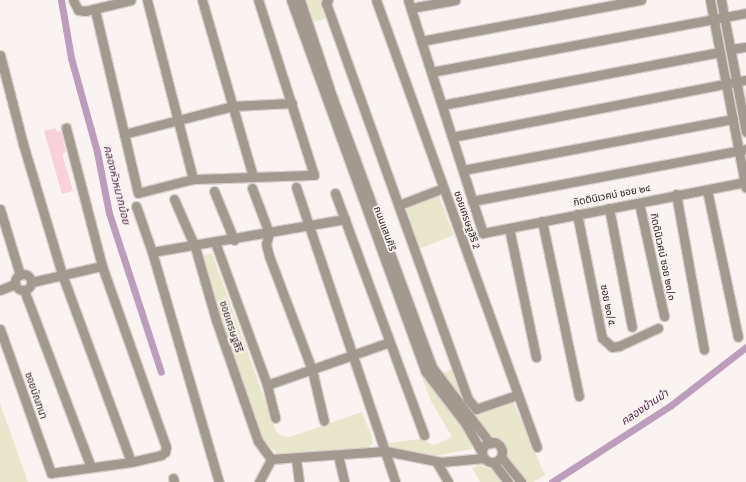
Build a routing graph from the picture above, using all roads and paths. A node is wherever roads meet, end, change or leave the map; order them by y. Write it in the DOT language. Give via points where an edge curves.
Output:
graph roads {
  1 [pos="73,0"];
  2 [pos="127,0"];
  3 [pos="147,0"];
  4 [pos="202,0"];
  5 [pos="258,0"];
  6 [pos="291,0"];
  7 [pos="300,0"];
  8 [pos="328,0"];
  9 [pos="376,0"];
  10 [pos="455,0"];
  11 [pos="641,0"];
  12 [pos="710,0"];
  13 [pos="722,0"];
  14 [pos="410,4"];
  15 [pos="95,10"];
  16 [pos="746,12"];
  17 [pos="725,16"];
  18 [pos="713,18"];
  19 [pos="422,41"];
  20 [pos="746,47"];
  21 [pos="731,50"];
  22 [pos="720,52"];
  23 [pos="0,55"];
  24 [pos="316,60"];
  25 [pos="431,72"];
  26 [pos="741,81"];
  27 [pos="726,85"];
  28 [pos="292,104"];
  29 [pos="442,105"];
  30 [pos="233,106"];
  31 [pos="744,115"];
  32 [pos="733,119"];
  33 [pos="178,121"];
  34 [pos="66,128"];
  35 [pos="746,132"];
  36 [pos="124,134"];
  37 [pos="452,137"];
  38 [pos="742,150"];
  39 [pos="462,170"];
  40 [pos="254,177"];
  41 [pos="193,179"];
  42 [pos="746,184"];
  43 [pos="296,187"];
  44 [pos="252,188"];
  45 [pos="443,188"];
  46 [pos="214,190"];
  47 [pos="707,190"];
  48 [pos="335,193"];
  49 [pos="676,194"];
  50 [pos="174,199"];
  51 [pos="472,201"];
  52 [pos="639,203"];
  53 [pos="399,205"];
  54 [pos="136,206"];
  55 [pos="609,208"];
  56 [pos="0,209"];
  57 [pos="577,214"];
  58 [pos="345,219"];
  59 [pos="542,221"];
  60 [pos="308,225"];
  61 [pos="509,228"];
  62 [pos="269,233"];
  63 [pos="234,240"];
  64 [pos="215,242"];
  65 [pos="195,247"];
  66 [pos="152,252"];
  67 [pos="102,266"];
  68 [pos="20,275"];
  69 [pos="63,277"];
  70 [pos="32,282"];
  71 [pos="15,284"];
  72 [pos="0,290"];
  73 [pos="24,290"];
  74 [pos="664,316"];
  75 [pos="632,327"];
  76 [pos="658,328"];
  77 [pos="0,329"];
  78 [pos="738,337"];
  79 [pos="390,342"];
  80 [pos="704,350"];
  81 [pos="352,355"];
  82 [pos="536,357"];
  83 [pos="312,370"];
  84 [pos="267,385"];
  85 [pos="517,395"];
  86 [pos="579,396"];
  87 [pos="451,400"];
  88 [pos="275,418"];
  89 [pos="324,421"];
  90 [pos="424,435"];
  91 [pos="490,443"];
  92 [pos="537,447"];
  93 [pos="386,451"];
  94 [pos="338,455"];
  95 [pos="483,455"];
  96 [pos="501,457"];
  97 [pos="296,458"];
  98 [pos="271,459"];
  99 [pos="436,461"];
  100 [pos="131,462"];
  101 [pos="493,462"];
  102 [pos="91,467"];
  103 [pos="219,482"];
  104 [pos="259,482"];
  105 [pos="299,482"];
  106 [pos="344,482"];
  107 [pos="395,482"];
  108 [pos="448,482"];
  109 [pos="508,482"];
  110 [pos="521,482"];
  1 -- 15 [label="street" via="78,10"];
  2 -- 15 [label="street"];
  3 -- 33 [label="street"];
  4 -- 30 [label="street"];
  5 -- 28 [label="street"];
  6 -- 24 [label="street, ถนนแสนศิริ"];
  7 -- 24 [label="street, ถนนแสนศิริ"];
  8 -- 53 [label="street" via="326,3"];
  9 -- 45 [label="street, ซอยเศรษฐสิริ 2"];
  10 -- 14 [label="street"];
  11 -- 19 [label="street"];
  12 -- 18 [label="street"];
  13 -- 17 [label="street"];
  14 -- 19 [label="street"];
  15 -- 36 [label="street"];
  16 -- 17 [label="street"];
  17 -- 18 [label="street"];
  17 -- 21 [label="street"];
  18 -- 22 [label="street"];
  18 -- 25 [label="street"];
  19 -- 25 [label="street"];
  20 -- 21 [label="street"];
  21 -- 26 [label="street"];
  22 -- 27 [label="street"];
  22 -- 29 [label="street"];
  23 -- 69 [label="street" via="23,144"];
  24 -- 87 [label="street, ถนนแสนศิริ" via="421,348 425,371"];
  25 -- 29 [label="street"];
  26 -- 27 [label="street"];
  26 -- 31 [label="street"];
  27 -- 32 [label="street"];
  27 -- 37 [label="street"];
  28 -- 30 [label="street"];
  28 -- 40 [label="street" via="314,175"];
  29 -- 37 [label="street"];
  30 -- 33 [label="street"];
  30 -- 40 [label="street"];
  31 -- 35 [label="street"];
  32 -- 38 [label="street"];
  32 -- 39 [label="street"];
  33 -- 36 [label="street"];
  33 -- 41 [label="street"];
  34 -- 67 [label="street"];
  36 -- 41 [label="street" via="138,193"];
  37 -- 39 [label="street"];
  38 -- 42 [label="street"];
  38 -- 51 [label="street"];
  39 -- 51 [label="street"];
  40 -- 41 [label="street"];
  42 -- 47 [label="street, กิตตินิเวศน์ ซอย ๒๔"];
  43 -- 60 [label="street"];
  44 -- 62 [label="street"];
  45 -- 53 [label="street"];
  45 -- 85 [label="street, ซอยเศรษฐสิริ 2"];
  46 -- 63 [label="street"];
  47 -- 49 [label="street, กิตตินิเวศน์ ซอย ๒๔"];
  47 -- 78 [label="street"];
  48 -- 58 [label="street"];
  49 -- 52 [label="street, กิตตินิเวศน์ ซอย ๒๔"];
  49 -- 80 [label="street"];
  50 -- 65 [label="street, ซอยเศรษฐสิริ"];
  51 -- 61 [label="street, กิตตินิเวศน์ ซอย ๒๔" via="483,233"];
  52 -- 55 [label="street, กิตตินิเวศน์ ซอย ๒๔"];
  52 -- 74 [label="street, กิตตินิเวศน์ ซอย ๒๓/๓"];
  53 -- 85 [label="street" via="473,406 476,409 483,408"];
  54 -- 66 [label="street"];
  55 -- 57 [label="street, กิตตินิเวศน์ ซอย ๒๔"];
  55 -- 75 [label="street"];
  56 -- 68 [label="street"];
  57 -- 59 [label="street, กิตตินิเวศน์ ซอย ๒๔"];
  57 -- 76 [label="street, ซอย ๒๓/๕" via="602,338 612,347 619,346"];
  58 -- 60 [label="street"];
  58 -- 79 [label="street"];
  59 -- 61 [label="street, กิตตินิเวศน์ ซอย ๒๔"];
  59 -- 86 [label="street"];
  60 -- 62 [label="street"];
  60 -- 81 [label="street"];
  61 -- 82 [label="street"];
  62 -- 63 [label="street"];
  62 -- 83 [label="street" via="266,244"];
  63 -- 64 [label="street"];
  64 -- 65 [label="street"];
  64 -- 84 [label="street"];
  65 -- 66 [label="street"];
  65 -- 98 [label="street, ซอยเศรษฐสิริ" via="216,320 257,437 264,452"];
  66 -- 103 [label="street"];
  67 -- 69 [label="street"];
  67 -- 100 [label="street" via="166,447 161,455"];
  68 -- 70 [label="street" via="28,275"];
  68 -- 71 [label="street"];
  69 -- 70 [label="street"];
  69 -- 100 [label="street"];
  70 -- 73 [label="street" via="30,287"];
  71 -- 72 [label="street"];
  71 -- 73 [label="street" via="18,289"];
  73 -- 102 [label="street"];
  77 -- 102 [label="street, ซอยมัณฑนา" via="49,470 54,474"];
  79 -- 81 [label="street"];
  79 -- 90 [label="street"];
  81 -- 83 [label="street"];
  81 -- 93 [label="street"];
  83 -- 84 [label="street"];
  83 -- 89 [label="street"];
  84 -- 88 [label="street"];
  85 -- 92 [label="street, ซอยเศรษฐสิริ 2"];
  87 -- 91 [label="street, ถนนแสนศิริ"];
  87 -- 95 [label="street, ถนนแสนศิริ"];
  91 -- 95 [label="street" via="484,446"];
  91 -- 96 [label="street" via="498,445"];
  93 -- 94 [label="street"];
  93 -- 99 [label="street"];
  93 -- 107 [label="street"];
  94 -- 97 [label="street"];
  94 -- 106 [label="street"];
  95 -- 99 [label="street"];
  95 -- 101 [label="street"];
  96 -- 101 [label="street"];
  96 -- 110 [label="street"];
  97 -- 98 [label="street"];
  97 -- 105 [label="street"];
  98 -- 104 [label="street"];
  99 -- 108 [label="street"];
  100 -- 102 [label="street"];
  101 -- 109 [label="street"];
}
